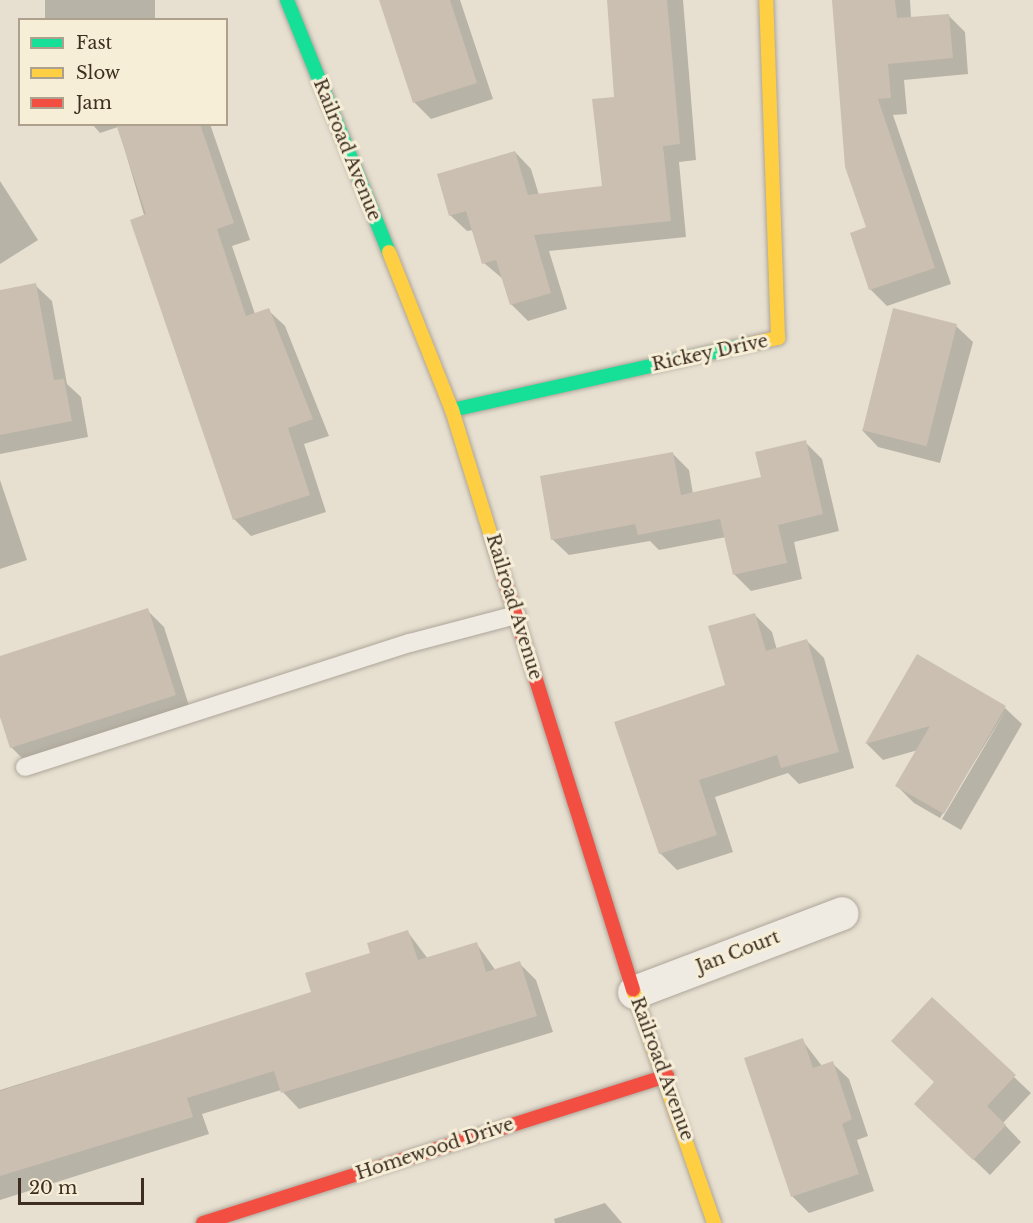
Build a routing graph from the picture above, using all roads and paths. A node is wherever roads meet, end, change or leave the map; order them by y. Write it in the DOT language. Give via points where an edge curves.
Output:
graph roads {
  1 [pos="287,0"];
  2 [pos="766,0"];
  3 [pos="452,410"];
  4 [pos="516,615"];
  5 [pos="25,767"];
  6 [pos="842,913"];
  7 [pos="634,992"];
  8 [pos="667,1076"];
  9 [pos="203,1223"];
  10 [pos="714,1223"];
  1 -- 3 [label="street, Railroad Avenue"];
  2 -- 3 [label="street, Rickey Drive" via="778,338"];
  3 -- 4 [label="street, Railroad Avenue"];
  4 -- 5 [label="lane" via="410,643"];
  4 -- 7 [label="street, Railroad Avenue"];
  6 -- 7 [label="street, Jan Court"];
  7 -- 8 [label="street, Railroad Avenue"];
  8 -- 9 [label="street, Homewood Drive"];
  8 -- 10 [label="street, Railroad Avenue"];
}
